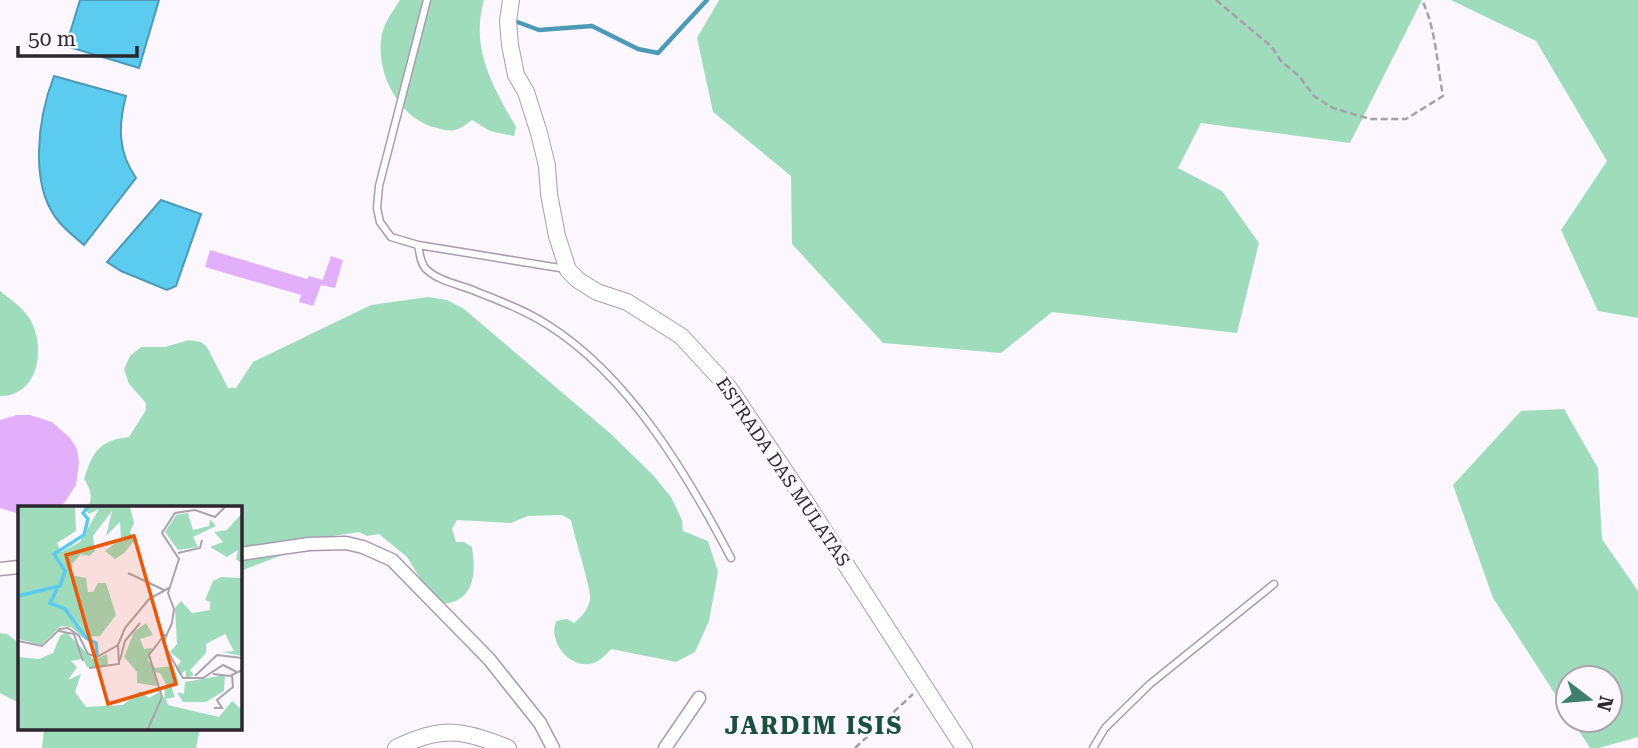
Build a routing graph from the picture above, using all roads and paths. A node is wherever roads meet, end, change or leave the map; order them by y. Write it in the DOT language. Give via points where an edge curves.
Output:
graph roads {
  1 [pos="427,0"];
  2 [pos="511,0"];
  3 [pos="1216,0"];
  4 [pos="1422,0"];
  5 [pos="418,244"];
  6 [pos="568,270"];
  7 [pos="242,554"];
  8 [pos="731,558"];
  9 [pos="18,567"];
  10 [pos="0,569"];
  11 [pos="1274,584"];
  12 [pos="923,685"];
  13 [pos="699,698"];
  14 [pos="396,748"];
  15 [pos="508,748"];
  16 [pos="553,748"];
  17 [pos="665,748"];
  18 [pos="855,748"];
  19 [pos="964,748"];
  20 [pos="1093,748"];
  1 -- 5 [label="lane" via="377,208 391,237"];
  2 -- 6 [label="street" via="508,21 516,75 526,92 541,144 557,236"];
  3 -- 4 [label="path" via="1272,47 1314,96 1370,119 1389,120 1406,119 1443,96 1437,52"];
  5 -- 6 [label="lane"];
  5 -- 8 [label="lane" via="421,263 434,276 523,310 593,357 639,408"];
  6 -- 12 [label="street, ESTRADA DAS MULATAS" via="597,292 627,303 681,336 729,388"];
  7 -- 16 [label="street" via="346,543 392,560 489,659 541,723"];
  9 -- 10 [label="street"];
  11 -- 20 [label="lane" via="1150,684 1105,728"];
  12 -- 18 [label="path"];
  12 -- 19 [label="street, ESTRADA DAS MULATAS"];
  13 -- 17 [label="street"];
  14 -- 15 [label="street" via="444,732 488,739"];
}
